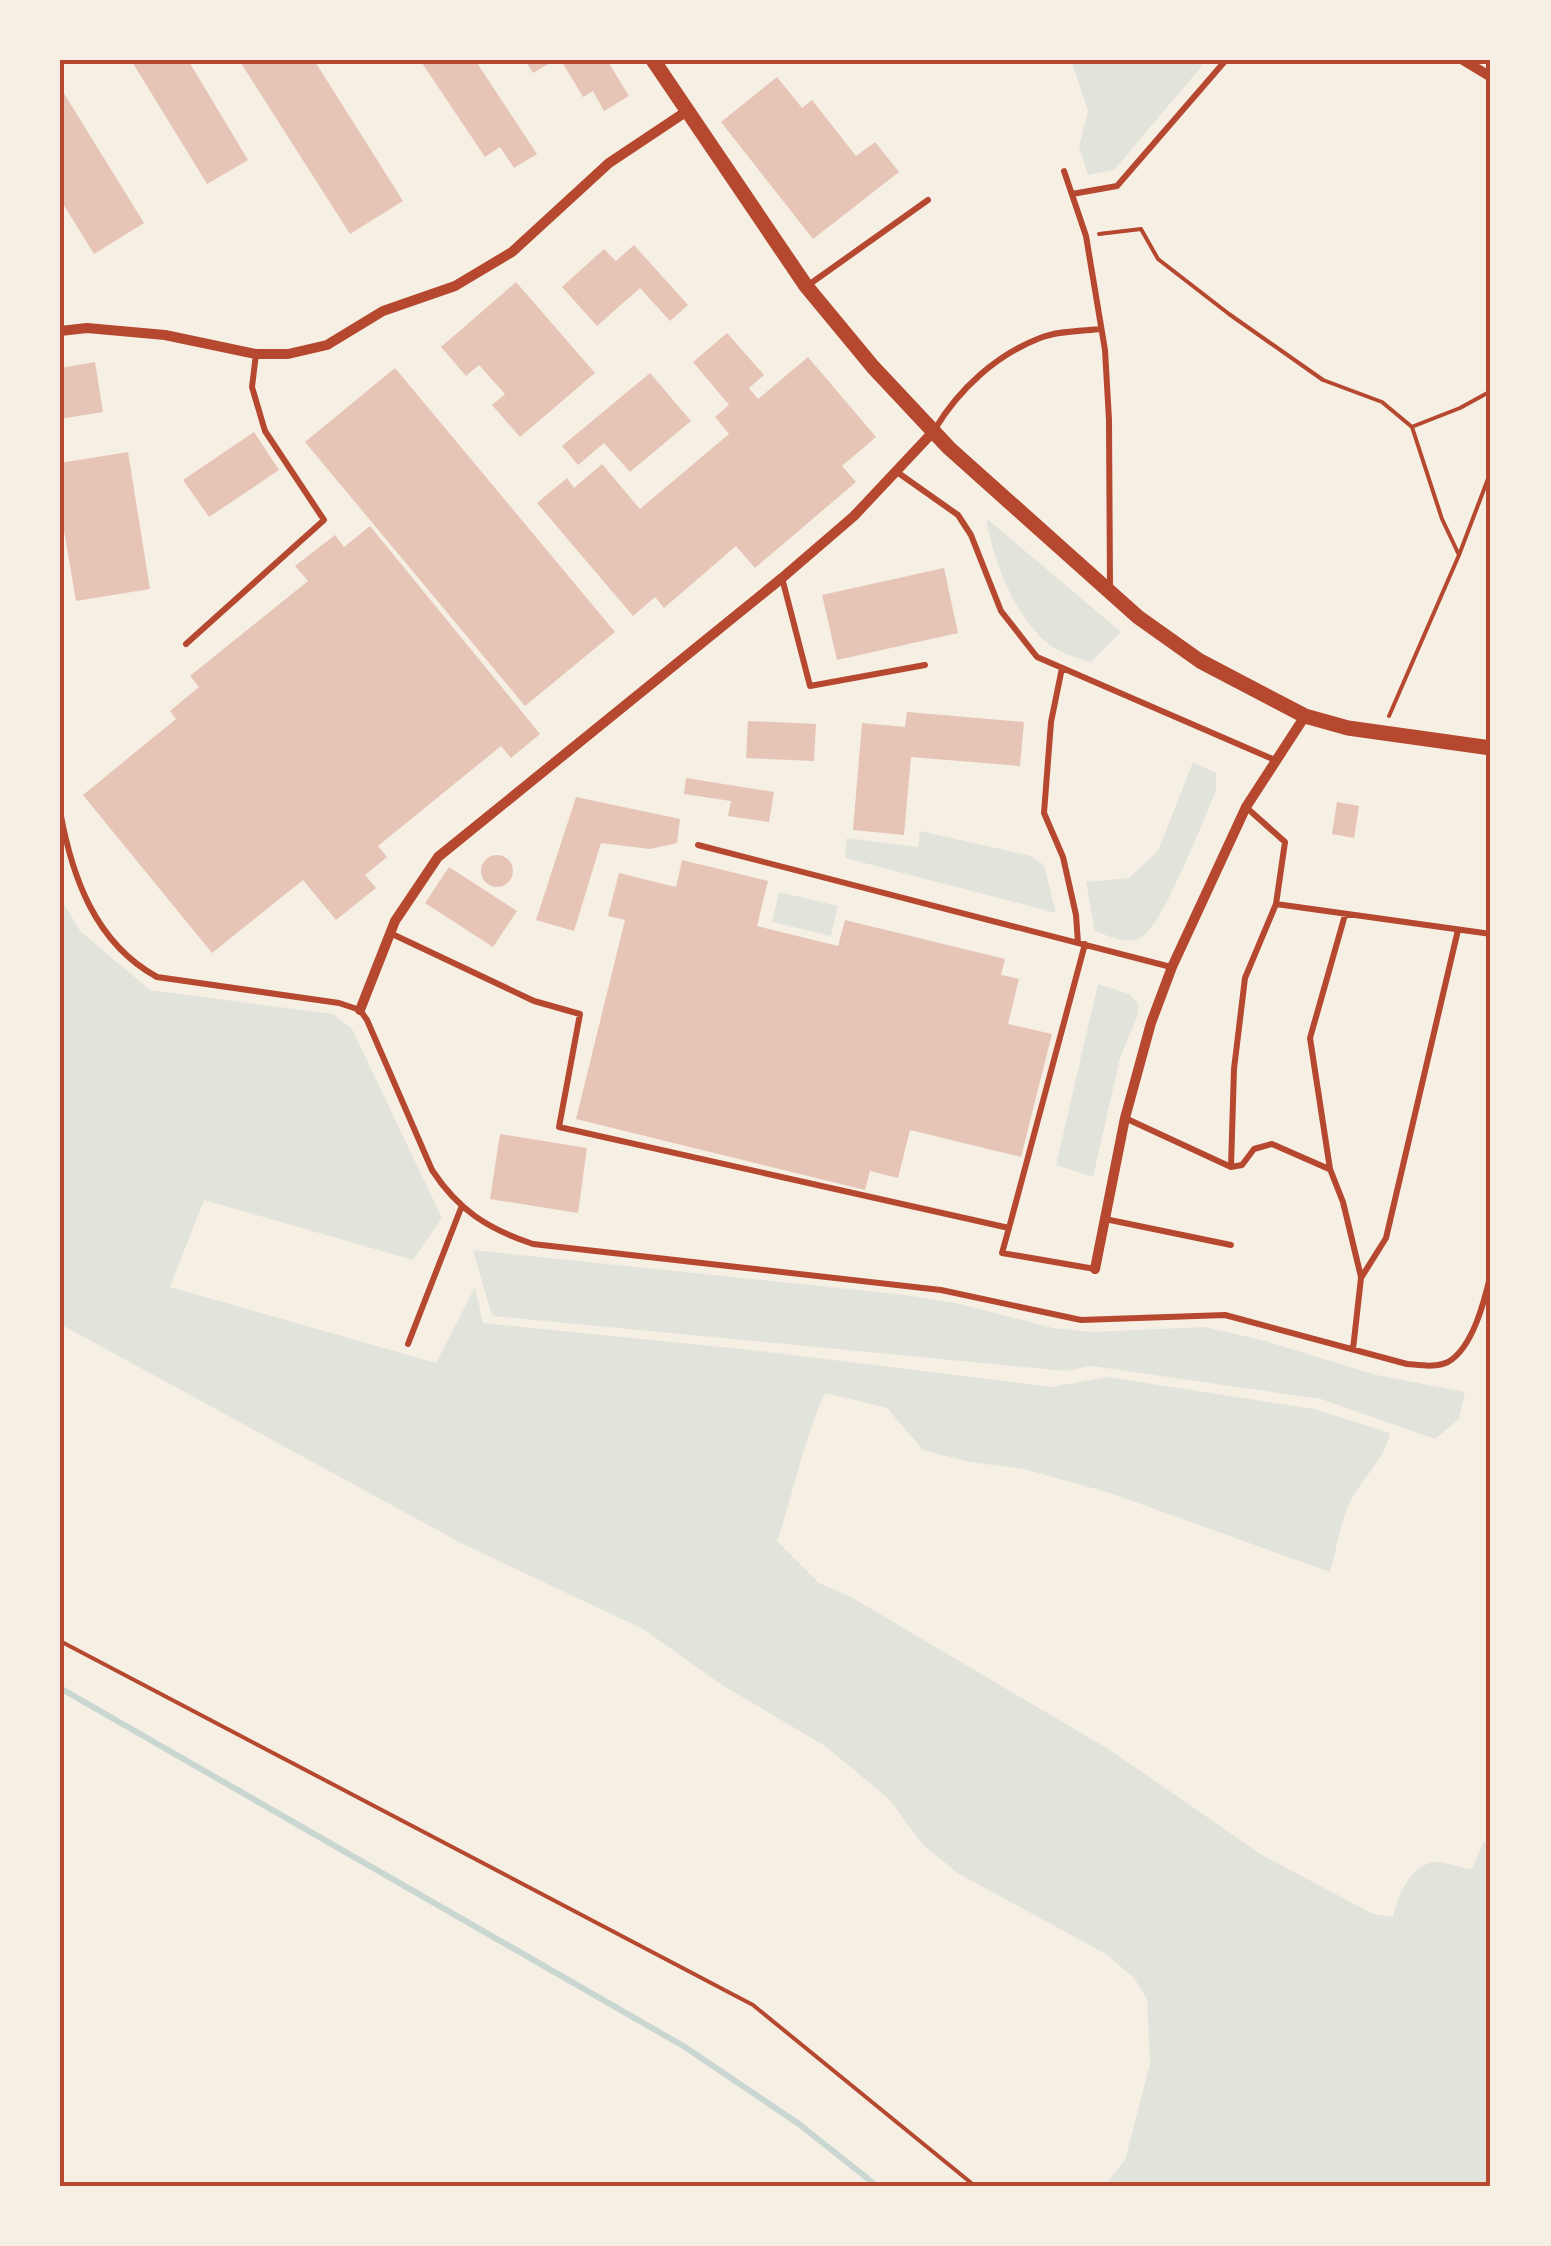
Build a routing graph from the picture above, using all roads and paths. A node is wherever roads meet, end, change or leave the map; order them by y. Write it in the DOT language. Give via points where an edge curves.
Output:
graph roads {
  1 [pos="653,60"];
  2 [pos="1226,60"];
  3 [pos="1462,60"];
  4 [pos="1491,77"];
  5 [pos="687,111"];
  6 [pos="1064,171"];
  7 [pos="1072,194"];
  8 [pos="928,200"];
  9 [pos="1086,236"];
  10 [pos="806,286"];
  11 [pos="1102,329"];
  12 [pos="60,330"];
  13 [pos="256,354"];
  14 [pos="1491,391"];
  15 [pos="1412,427"];
  16 [pos="933,432"];
  17 [pos="896,471"];
  18 [pos="1491,471"];
  19 [pos="1459,555"];
  20 [pos="782,578"];
  21 [pos="1110,594"];
  22 [pos="186,644"];
  23 [pos="925,664"];
  24 [pos="1062,668"];
  25 [pos="1305,716"];
  26 [pos="1382,732"];
  27 [pos="1491,748"];
  28 [pos="1275,760"];
  29 [pos="1246,807"];
  30 [pos="60,812"];
  31 [pos="698,845"];
  32 [pos="1276,904"];
  33 [pos="1346,915"];
  34 [pos="1458,930"];
  35 [pos="390,933"];
  36 [pos="1491,934"];
  37 [pos="1082,943"];
  38 [pos="1172,967"];
  39 [pos="360,1010"];
  40 [pos="1126,1118"];
  41 [pos="1231,1167"];
  42 [pos="1330,1169"];
  43 [pos="461,1208"];
  44 [pos="1105,1219"];
  45 [pos="1008,1228"];
  46 [pos="1230,1245"];
  47 [pos="1096,1269"];
  48 [pos="1491,1273"];
  49 [pos="1361,1278"];
  50 [pos="408,1344"];
  51 [pos="1354,1348"];
  52 [pos="60,1641"];
  53 [pos="975,2186"];
  1 -- 5 [label="street"];
  2 -- 7 [label="lane" via="1117,186"];
  3 -- 4 [label="street"];
  5 -- 10 [label="street"];
  5 -- 13 [label="street" via="609,163 512,252 456,286 383,311 327,346"];
  6 -- 7 [label="lane"];
  7 -- 9 [label="lane"];
  8 -- 10 [label="lane"];
  9 -- 11 [label="lane"];
  9 -- 15 [label="path" via="1140,229 1158,259 1229,314 1324,380 1382,402"];
  10 -- 16 [label="street"];
  11 -- 16 [label="lane" via="1042,337 986,368"];
  11 -- 21 [label="lane"];
  12 -- 13 [label="street" via="165,335"];
  13 -- 22 [label="lane" via="252,386 264,431 324,520"];
  14 -- 15 [label="path"];
  15 -- 19 [label="path"];
  16 -- 17 [label="street"];
  16 -- 21 [label="street"];
  17 -- 20 [label="street"];
  17 -- 24 [label="lane" via="958,514 1015,632 1037,657"];
  18 -- 19 [label="path"];
  19 -- 26 [label="path"];
  20 -- 23 [label="lane" via="810,686"];
  20 -- 35 [label="street" via="438,857"];
  21 -- 25 [label="street" via="1200,661"];
  24 -- 28 [label="lane"];
  24 -- 37 [label="lane" via="1050,722 1044,813 1063,857"];
  25 -- 26 [label="street"];
  25 -- 28 [label="street"];
  26 -- 27 [label="street"];
  28 -- 29 [label="street"];
  29 -- 32 [label="lane" via="1285,842"];
  29 -- 38 [label="street"];
  30 -- 39 [label="lane" via="80,888 97,922 142,968 176,981"];
  31 -- 37 [label="lane"];
  32 -- 33 [label="lane"];
  32 -- 41 [label="lane" via="1245,978"];
  33 -- 34 [label="lane"];
  33 -- 42 [label="lane" via="1310,1038"];
  34 -- 36 [label="lane"];
  34 -- 49 [label="lane" via="1386,1238"];
  35 -- 39 [label="street"];
  35 -- 45 [label="lane" via="534,1001 580,1014 559,1127"];
  37 -- 38 [label="lane"];
  37 -- 45 [label="lane"];
  38 -- 40 [label="street"];
  39 -- 43 [label="lane" via="432,1170"];
  40 -- 41 [label="lane"];
  40 -- 44 [label="street"];
  41 -- 42 [label="lane" via="1272,1144"];
  42 -- 49 [label="lane"];
  43 -- 50 [label="lane"];
  43 -- 51 [label="lane" via="532,1244 941,1290 1081,1320 1226,1315"];
  44 -- 46 [label="lane"];
  44 -- 47 [label="street"];
  45 -- 47 [label="lane" via="1002,1254"];
  48 -- 51 [label="lane" via="1474,1328 1448,1362 1407,1364"];
  49 -- 51 [label="lane"];
  52 -- 53 [label="path" via="753,2005"];
}
